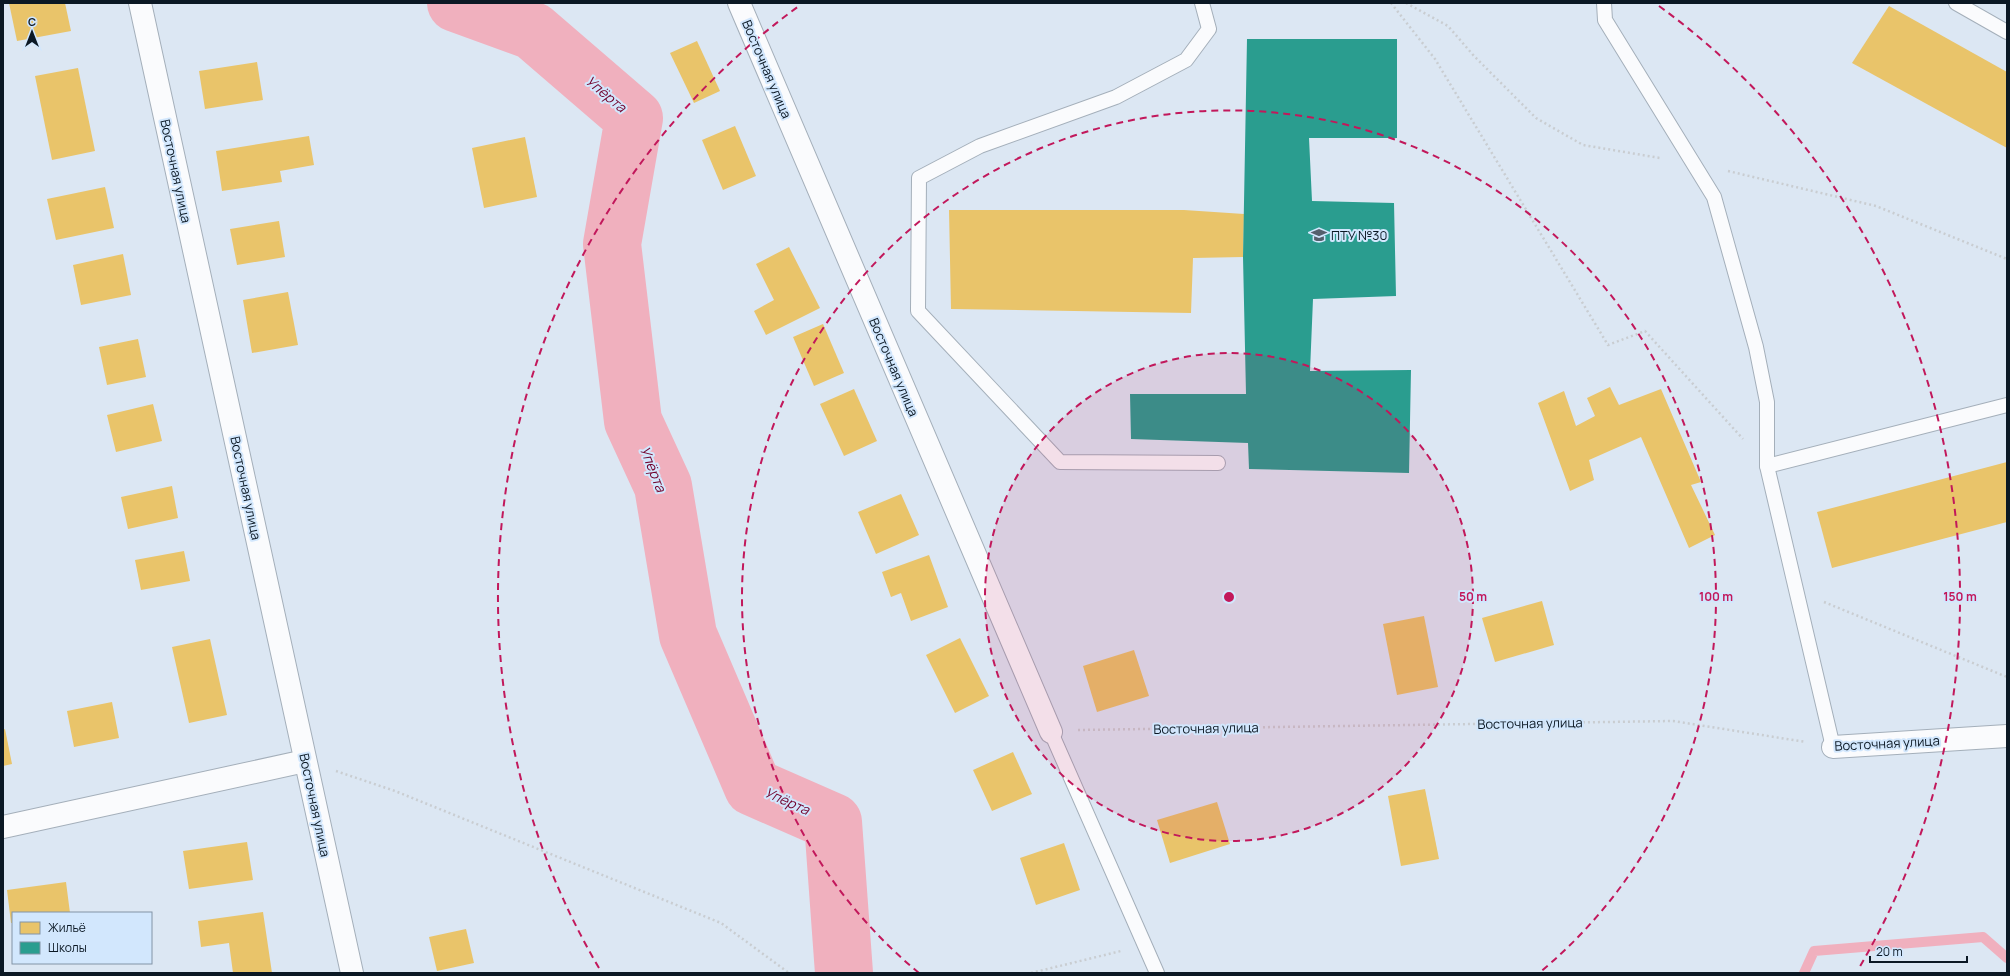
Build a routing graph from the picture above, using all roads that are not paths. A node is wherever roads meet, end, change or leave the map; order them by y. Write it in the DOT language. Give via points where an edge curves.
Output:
graph roads {
  1 [pos="140,3"];
  2 [pos="739,3"];
  3 [pos="1202,3"];
  4 [pos="1604,3"];
  5 [pos="1956,3"];
  6 [pos="2007,32"];
  7 [pos="2007,405"];
  8 [pos="1218,464"];
  9 [pos="1767,466"];
  10 [pos="1051,731"];
  11 [pos="2007,736"];
  12 [pos="1833,746"];
  13 [pos="306,761"];
  14 [pos="3,827"];
  15 [pos="352,973"];
  16 [pos="1157,973"];
  1 -- 13 [label="street, Восточная улица"];
  2 -- 10 [label="street, Восточная улица"];
  3 -- 8 [label="lane" via="1209,29 1186,60 1116,98 980,146 919,178 918,311 1060,462"];
  4 -- 9 [label="lane" via="1605,20 1714,197 1759,361 1767,402"];
  5 -- 6 [label="lane"];
  7 -- 9 [label="lane"];
  9 -- 12 [label="lane"];
  10 -- 16 [label="lane"];
  11 -- 12 [label="street, Восточная улица"];
  13 -- 14 [label="street"];
  13 -- 15 [label="street, Восточная улица"];
}
